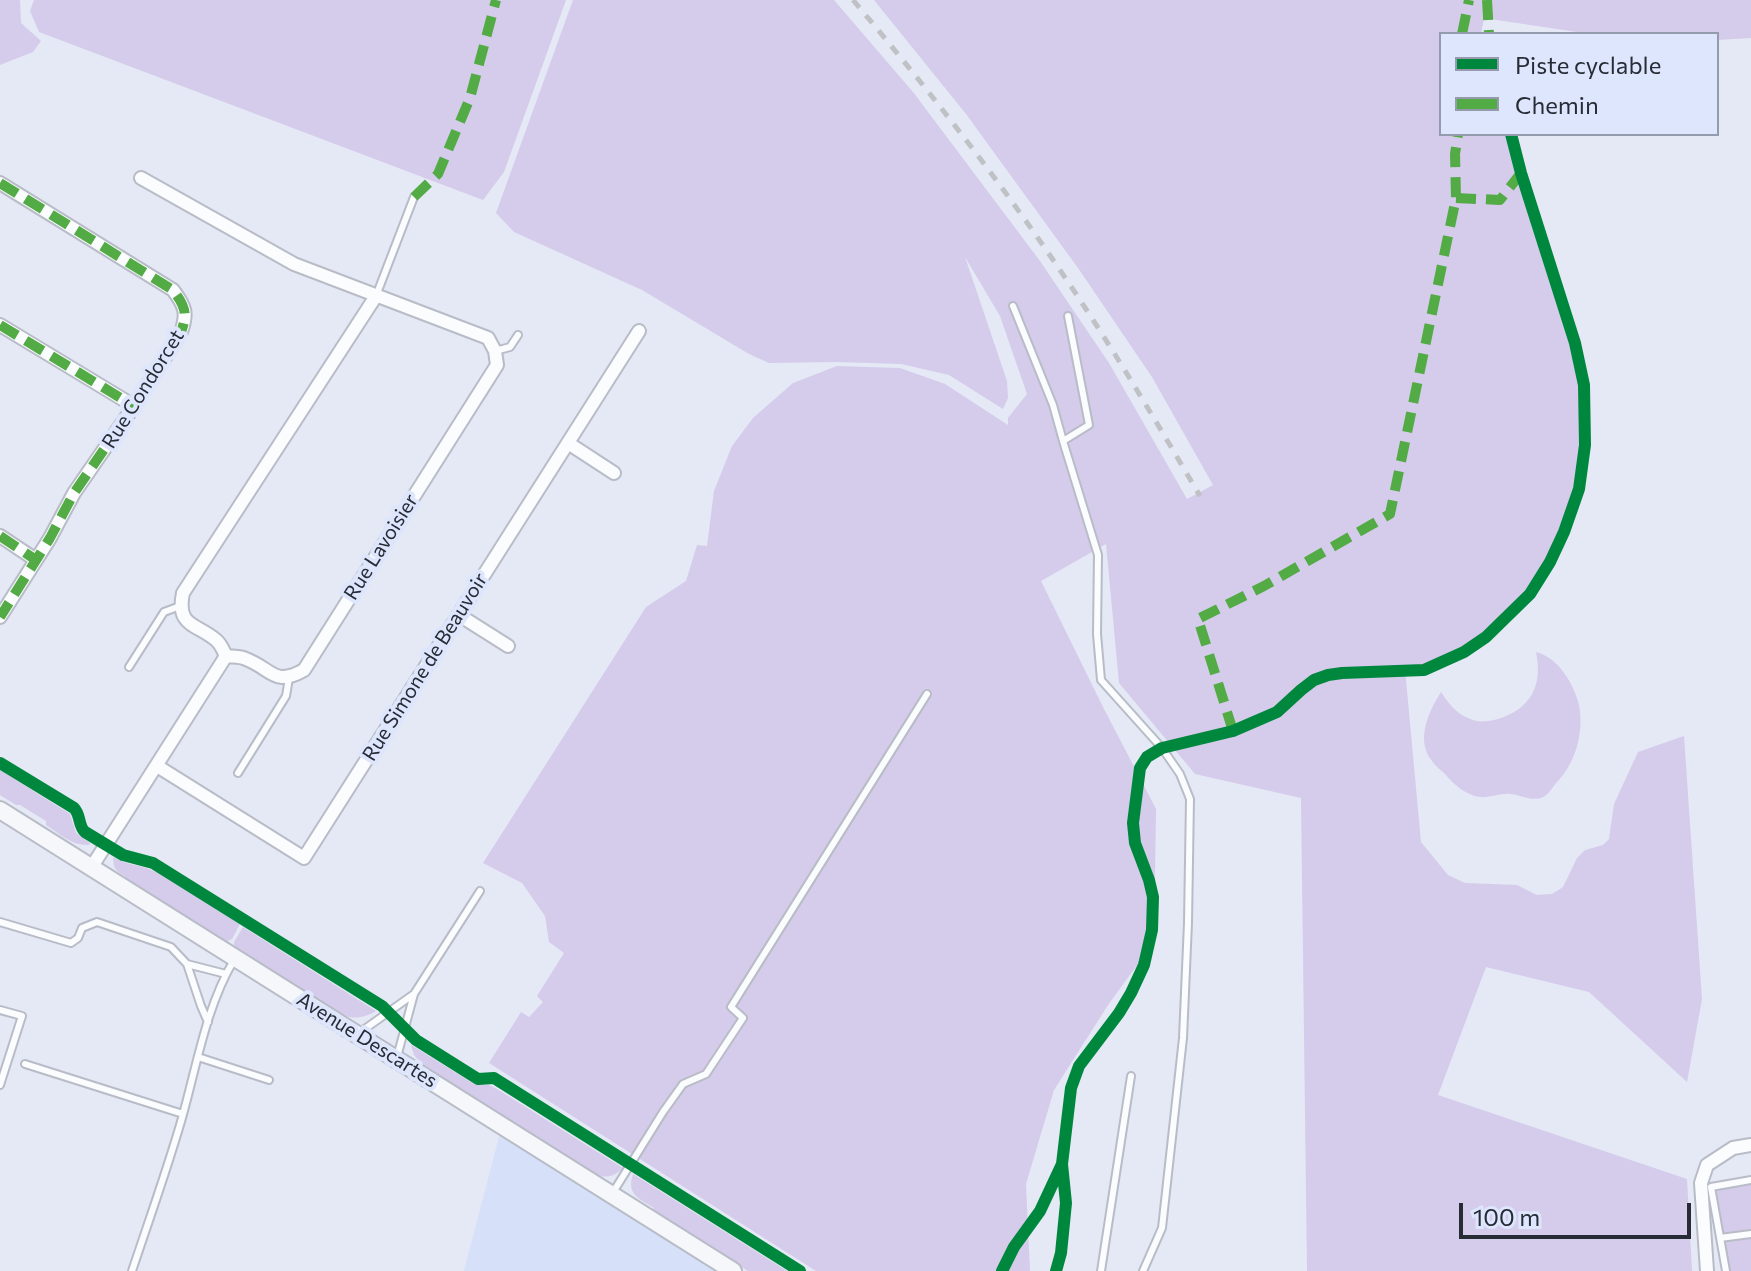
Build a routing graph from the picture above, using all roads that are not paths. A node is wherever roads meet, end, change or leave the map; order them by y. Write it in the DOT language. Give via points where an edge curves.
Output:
graph roads {
  1 [pos="141,178"];
  2 [pos="0,183"];
  3 [pos="414,197"];
  4 [pos="376,296"];
  5 [pos="1013,306"];
  6 [pos="1068,316"];
  7 [pos="0,325"];
  8 [pos="639,331"];
  9 [pos="518,335"];
  10 [pos="495,351"];
  11 [pos="134,406"];
  12 [pos="1063,441"];
  13 [pos="568,443"];
  14 [pos="614,473"];
  15 [pos="0,536"];
  16 [pos="36,560"];
  17 [pos="180,606"];
  18 [pos="459,615"];
  19 [pos="0,617"];
  20 [pos="508,646"];
  21 [pos="226,656"];
  22 [pos="129,667"];
  23 [pos="289,678"];
  24 [pos="927,694"];
  25 [pos="157,766"];
  26 [pos="238,773"];
  27 [pos="0,810"];
  28 [pos="91,868"];
  29 [pos="480,891"];
  30 [pos="0,922"];
  31 [pos="235,958"];
  32 [pos="187,964"];
  33 [pos="226,974"];
  34 [pos="414,994"];
  35 [pos="0,1010"];
  36 [pos="208,1022"];
  37 [pos="358,1034"];
  38 [pos="198,1057"];
  39 [pos="397,1059"];
  40 [pos="25,1064"];
  41 [pos="1131,1076"];
  42 [pos="269,1080"];
  43 [pos="1,1081"];
  44 [pos="183,1114"];
  45 [pos="1751,1145"];
  46 [pos="1751,1180"];
  47 [pos="612,1195"];
  48 [pos="1751,1234"];
  49 [pos="1720,1238"];
  50 [pos="132,1271"];
  51 [pos="733,1271"];
  52 [pos="1101,1271"];
  53 [pos="1143,1271"];
  54 [pos="1707,1271"];
  55 [pos="1726,1271"];
  1 -- 4 [label="street" via="294,264"];
  2 -- 11 [label="street, Rue Condorcet" via="173,290 183,304 181,332"];
  3 -- 4 [label="lane"];
  4 -- 10 [label="street" via="488,338"];
  4 -- 17 [label="street" via="183,593"];
  5 -- 12 [label="lane"];
  6 -- 12 [label="lane" via="1089,425"];
  7 -- 11 [label="street"];
  8 -- 13 [label="street, Rue Simone de Beauvoir"];
  9 -- 10 [label="lane" via="510,347"];
  10 -- 23 [label="street, Rue Lavoisier" via="497,365 304,670"];
  11 -- 16 [label="street, Rue Condorcet"];
  12 -- 53 [label="lane" via="1098,555 1101,680 1162,748 1190,799 1183,1038 1162,1228"];
  13 -- 14 [label="street"];
  13 -- 18 [label="street, Rue Simone de Beauvoir"];
  15 -- 16 [label="street"];
  16 -- 19 [label="street, Rue Condorcet"];
  17 -- 21 [label="street" via="186,621 219,641"];
  17 -- 22 [label="lane" via="164,612"];
  18 -- 20 [label="street"];
  18 -- 25 [label="street, Rue Simone de Beauvoir" via="304,858"];
  21 -- 23 [label="street" via="243,657"];
  21 -- 25 [label="street"];
  23 -- 26 [label="lane" via="286,696"];
  24 -- 47 [label="lane" via="731,1007 743,1018 706,1074 676,1093"];
  25 -- 28 [label="street"];
  27 -- 28 [label="main road, Avenue Descartes"];
  28 -- 31 [label="main road, Avenue Descartes"];
  29 -- 34 [label="lane"];
  30 -- 32 [label="lane" via="71,943 82,928 97,922 171,947"];
  31 -- 33 [label="lane"];
  31 -- 37 [label="main road, Avenue Descartes"];
  32 -- 33 [label="lane"];
  32 -- 36 [label="lane"];
  33 -- 36 [label="lane"];
  34 -- 37 [label="lane"];
  34 -- 39 [label="lane"];
  35 -- 43 [label="lane" via="22,1016"];
  36 -- 38 [label="lane"];
  37 -- 39 [label="main road, Avenue Descartes"];
  38 -- 42 [label="lane"];
  38 -- 44 [label="lane"];
  39 -- 47 [label="main road, Avenue Descartes"];
  40 -- 44 [label="lane"];
  41 -- 52 [label="lane"];
  44 -- 50 [label="lane"];
  45 -- 54 [label="street" via="1733,1148 1707,1165 1701,1183"];
  46 -- 49 [label="lane" via="1711,1187"];
  47 -- 51 [label="main road, Avenue Descartes"];
  48 -- 49 [label="lane"];
  49 -- 55 [label="lane"];
}
